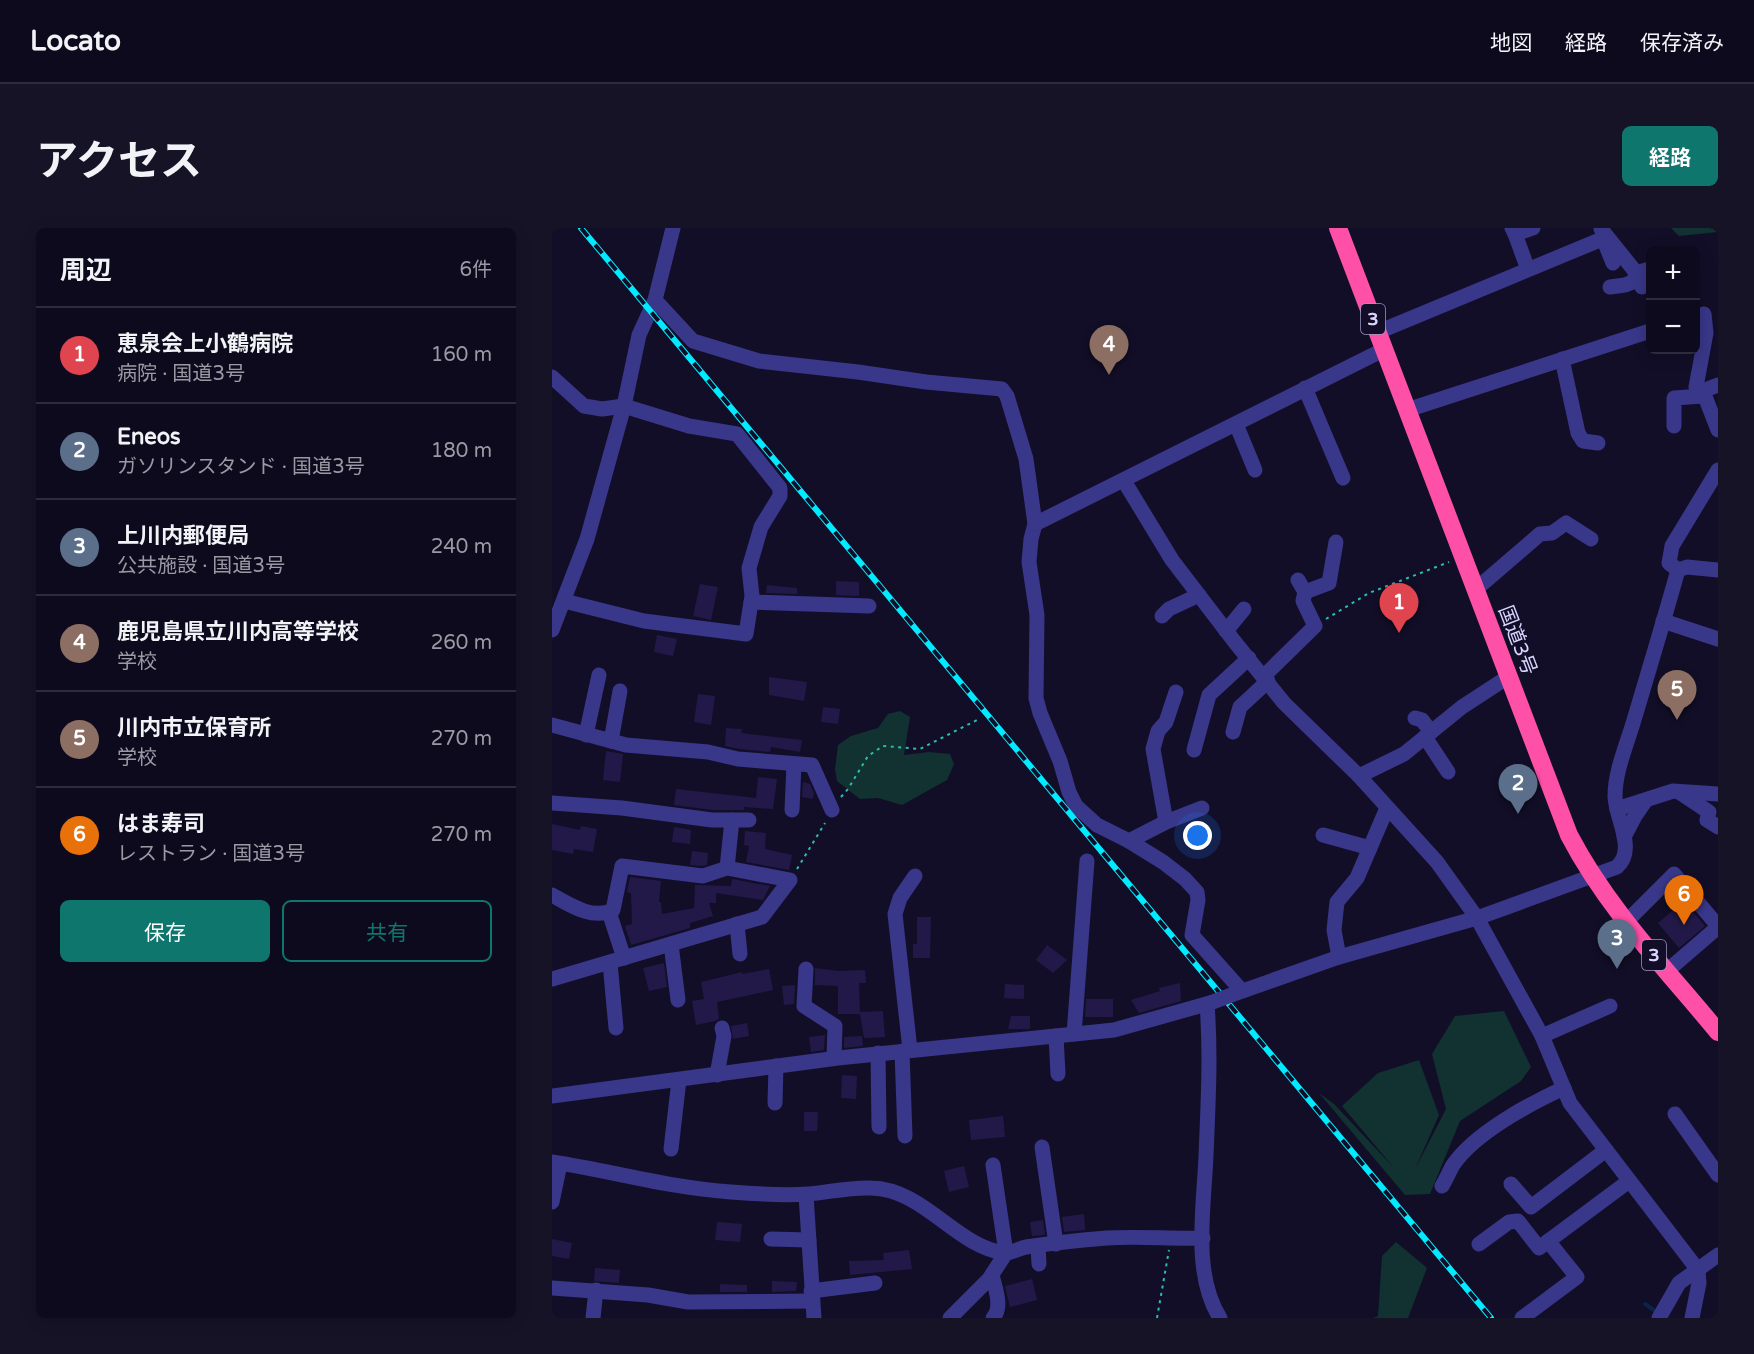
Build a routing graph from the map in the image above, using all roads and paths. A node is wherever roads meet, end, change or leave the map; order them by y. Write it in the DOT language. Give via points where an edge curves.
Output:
graph roads {
  1 [pos="673,228"];
  2 [pos="1338,228"];
  3 [pos="1533,228"];
  4 [pos="1514,231"];
  5 [pos="1604,234"];
  6 [pos="1613,263"];
  7 [pos="1526,264"];
  8 [pos="1646,273"];
  9 [pos="1639,280"];
  10 [pos="1610,287"];
  11 [pos="655,300"];
  12 [pos="1706,313"];
  13 [pos="1378,332"];
  14 [pos="1646,332"];
  15 [pos="1385,349"];
  16 [pos="1562,359"];
  17 [pos="552,377"];
  18 [pos="1718,385"];
  19 [pos="1305,388"];
  20 [pos="1702,394"];
  21 [pos="624,406"];
  22 [pos="1407,410"];
  23 [pos="1236,424"];
  24 [pos="1674,426"];
  25 [pos="1718,430"];
  26 [pos="1598,443"];
  27 [pos="1255,470"];
  28 [pos="1718,470"];
  29 [pos="1343,478"];
  30 [pos="1124,481"];
  31 [pos="1035,524"];
  32 [pos="1591,539"];
  33 [pos="1336,543"];
  34 [pos="1462,557"];
  35 [pos="1678,570"];
  36 [pos="1718,570"];
  37 [pos="1475,590"];
  38 [pos="1199,595"];
  39 [pos="564,601"];
  40 [pos="751,602"];
  41 [pos="869,606"];
  42 [pos="1244,609"];
  43 [pos="1162,616"];
  44 [pos="1663,621"];
  45 [pos="1315,626"];
  46 [pos="552,630"];
  47 [pos="1226,631"];
  48 [pos="1718,639"];
  49 [pos="1249,658"];
  50 [pos="599,675"];
  51 [pos="1508,677"];
  52 [pos="1266,678"];
  53 [pos="620,690"];
  54 [pos="1176,692"];
  55 [pos="1415,718"];
  56 [pos="979,719"];
  57 [pos="552,726"];
  58 [pos="1233,732"];
  59 [pos="1428,734"];
  60 [pos="586,735"];
  61 [pos="611,741"];
  62 [pos="1194,750"];
  63 [pos="794,764"];
  64 [pos="1448,772"];
  65 [pos="1359,776"];
  66 [pos="1676,791"];
  67 [pos="1718,794"];
  68 [pos="1646,800"];
  69 [pos="552,803"];
  70 [pos="1202,808"];
  71 [pos="1387,808"];
  72 [pos="1617,809"];
  73 [pos="792,810"];
  74 [pos="832,810"];
  75 [pos="732,820"];
  76 [pos="749,820"];
  77 [pos="1166,822"];
  78 [pos="1718,827"];
  79 [pos="1323,836"];
  80 [pos="1624,837"];
  81 [pos="1129,841"];
  82 [pos="1370,848"];
  83 [pos="1087,861"];
  84 [pos="727,868"];
  85 [pos="915,876"];
  86 [pos="1591,876"];
  87 [pos="790,880"];
  88 [pos="552,896"];
  89 [pos="609,912"];
  90 [pos="1476,918"];
  91 [pos="1627,921"];
  92 [pos="736,924"];
  93 [pos="1718,927"];
  94 [pos="671,944"];
  95 [pos="740,954"];
  96 [pos="1339,957"];
  97 [pos="616,960"];
  98 [pos="806,969"];
  99 [pos="1667,971"];
  100 [pos="552,978"];
  101 [pos="1238,993"];
  102 [pos="678,1000"];
  103 [pos="1209,1004"];
  104 [pos="1610,1006"];
  105 [pos="616,1028"];
  106 [pos="722,1028"];
  107 [pos="1718,1032"];
  108 [pos="1074,1034"];
  109 [pos="1056,1036"];
  110 [pos="1542,1036"];
  111 [pos="906,1051"];
  112 [pos="878,1053"];
  113 [pos="834,1058"];
  114 [pos="776,1066"];
  115 [pos="1058,1074"];
  116 [pos="717,1075"];
  117 [pos="679,1080"];
  118 [pos="1564,1088"];
  119 [pos="552,1096"];
  120 [pos="775,1103"];
  121 [pos="1675,1114"];
  122 [pos="879,1127"];
  123 [pos="904,1136"];
  124 [pos="1042,1148"];
  125 [pos="671,1149"];
  126 [pos="1606,1150"];
  127 [pos="556,1163"];
  128 [pos="993,1165"];
  129 [pos="1718,1175"];
  130 [pos="1629,1181"];
  131 [pos="1511,1184"];
  132 [pos="1442,1186"];
  133 [pos="806,1195"];
  134 [pos="552,1203"];
  135 [pos="1203,1238"];
  136 [pos="771,1239"];
  137 [pos="1170,1239"];
  138 [pos="809,1240"];
  139 [pos="1548,1241"];
  140 [pos="1056,1244"];
  141 [pos="1479,1244"];
  142 [pos="1038,1246"];
  143 [pos="1006,1253"];
  144 [pos="1718,1255"];
  145 [pos="1039,1264"];
  146 [pos="1698,1270"];
  147 [pos="992,1275"];
  148 [pos="875,1283"];
  149 [pos="552,1288"];
  150 [pos="596,1290"];
  151 [pos="812,1296"];
  152 [pos="1661,1315"];
  153 [pos="953,1317"];
  154 [pos="593,1318"];
  155 [pos="814,1318"];
  156 [pos="993,1318"];
  157 [pos="1157,1318"];
  158 [pos="1220,1318"];
  159 [pos="1522,1318"];
  160 [pos="1692,1318"];
  1 -- 11 [label="street"];
  2 -- 13 [label="highway, 国道3号 / 3"];
  3 -- 4 [label="street"];
  4 -- 7 [label="street"];
  5 -- 6 [label="street"];
  5 -- 9 [label="street"];
  5 -- 13 [label="street"];
  8 -- 9 [label="street"];
  9 -- 10 [label="street"];
  11 -- 21 [label="street" via="639,335"];
  11 -- 31 [label="street" via="693,341 759,361 1002,389 1026,459"];
  12 -- 20 [label="street" via="1696,387"];
  13 -- 15 [label="highway, 国道3号 / 3"];
  14 -- 16 [label="street"];
  15 -- 19 [label="street"];
  15 -- 22 [label="highway, 国道3号 / 3"];
  16 -- 22 [label="street"];
  16 -- 26 [label="street" via="1578,433 1583,441"];
  17 -- 21 [label="street" via="584,406"];
  18 -- 20 [label="street"];
  19 -- 23 [label="street"];
  19 -- 29 [label="street"];
  20 -- 24 [label="street" via="1674,398"];
  20 -- 25 [label="street"];
  21 -- 39 [label="street" via="587,539"];
  21 -- 40 [label="street" via="689,426 737,434 780,488 780,496 761,528 749,568"];
  22 -- 34 [label="highway, 国道3号 / 3"];
  23 -- 27 [label="street"];
  23 -- 30 [label="street"];
  28 -- 35 [label="street" via="1672,546 1669,563"];
  30 -- 31 [label="street"];
  30 -- 38 [label="street" via="1172,560"];
  31 -- 81 [label="street" via="1029,562 1037,615 1036,699 1040,713 1076,806 1097,825"];
  32 -- 37 [label="street" via="1566,524 1552,533 1540,534"];
  33 -- 45 [label="street" via="1329,583 1302,586 1303,601"];
  34 -- 37 [label="highway, 国道3号 / 3"];
  34 -- 45 [label="path" via="1369,593"];
  35 -- 36 [label="street"];
  35 -- 44 [label="street"];
  37 -- 51 [label="highway, 国道3号 / 3"];
  38 -- 43 [label="street"];
  38 -- 47 [label="street"];
  39 -- 40 [label="street" via="644,621 746,634"];
  39 -- 46 [label="street"];
  40 -- 41 [label="street"];
  42 -- 47 [label="street"];
  44 -- 48 [label="street"];
  44 -- 72 [label="street" via="1621,762 1615,795"];
  45 -- 52 [label="street"];
  47 -- 49 [label="street"];
  49 -- 52 [label="street"];
  49 -- 62 [label="street" via="1209,694"];
  50 -- 60 [label="street"];
  51 -- 59 [label="street"];
  51 -- 86 [label="highway, 国道3号 / 3" via="1569,835"];
  52 -- 58 [label="street" via="1240,707"];
  52 -- 65 [label="street" via="1284,703"];
  53 -- 61 [label="street"];
  54 -- 77 [label="street" via="1154,749"];
  55 -- 59 [label="street" via="1422,720"];
  56 -- 74 [label="path" via="920,749 883,746 868,756"];
  57 -- 60 [label="street"];
  59 -- 64 [label="street"];
  59 -- 65 [label="street" via="1404,754"];
  60 -- 61 [label="street"];
  61 -- 63 [label="street"];
  63 -- 73 [label="street"];
  63 -- 74 [label="street" via="812,765"];
  65 -- 71 [label="street"];
  66 -- 67 [label="street"];
  66 -- 68 [label="street"];
  66 -- 78 [label="street" via="1709,812 1707,820"];
  68 -- 72 [label="street"];
  68 -- 80 [label="street"];
  69 -- 75 [label="street"];
  70 -- 77 [label="street"];
  71 -- 82 [label="street"];
  71 -- 90 [label="street" via="1437,862"];
  72 -- 80 [label="street"];
  74 -- 87 [label="path"];
  75 -- 76 [label="street"];
  75 -- 84 [label="street"];
  77 -- 81 [label="street"];
  79 -- 82 [label="street"];
  80 -- 86 [label="street" via="1621,863"];
  81 -- 101 [label="street" via="1193,886 1198,900 1192,935"];
  82 -- 96 [label="street" via="1357,878 1337,902 1334,930"];
  83 -- 108 [label="street"];
  84 -- 87 [label="street"];
  84 -- 89 [label="street" via="703,876 622,866 614,910"];
  85 -- 111 [label="street" via="900,898 895,914"];
  86 -- 90 [label="street"];
  86 -- 91 [label="highway, 国道3号 / 3"];
  87 -- 92 [label="street" via="762,917"];
  88 -- 89 [label="street" via="582,911"];
  89 -- 97 [label="street"];
  90 -- 96 [label="street"];
  90 -- 110 [label="street"];
  91 -- 93 [label="street" via="1674,874"];
  91 -- 99 [label="highway, 国道3号 / 3"];
  92 -- 94 [label="street"];
  92 -- 95 [label="street"];
  93 -- 99 [label="street"];
  94 -- 97 [label="street"];
  94 -- 102 [label="street"];
  96 -- 101 [label="street"];
  97 -- 100 [label="street"];
  97 -- 105 [label="street"];
  98 -- 113 [label="street" via="802,1009 835,1026"];
  99 -- 107 [label="highway, 国道3号 / 3"];
  101 -- 103 [label="street, bridge"];
  103 -- 108 [label="street" via="1114,1030"];
  103 -- 135 [label="street"];
  104 -- 110 [label="street"];
  106 -- 116 [label="street"];
  108 -- 109 [label="street"];
  109 -- 111 [label="street"];
  109 -- 115 [label="street"];
  110 -- 118 [label="street"];
  111 -- 112 [label="street"];
  111 -- 123 [label="street"];
  112 -- 113 [label="street"];
  112 -- 122 [label="street"];
  113 -- 114 [label="street"];
  114 -- 116 [label="street"];
  114 -- 120 [label="street"];
  116 -- 117 [label="street"];
  117 -- 119 [label="street"];
  117 -- 125 [label="street"];
  118 -- 126 [label="street" via="1570,1103"];
  118 -- 132 [label="street" via="1537,1100 1482,1135 1453,1164"];
  121 -- 129 [label="street"];
  124 -- 140 [label="street"];
  126 -- 130 [label="street"];
  126 -- 131 [label="street" via="1531,1207"];
  127 -- 133 [label="street" via="682,1188"];
  127 -- 134 [label="street"];
  128 -- 143 [label="street"];
  130 -- 139 [label="street"];
  130 -- 146 [label="street"];
  133 -- 138 [label="street"];
  133 -- 143 [label="street" via="872,1188 899,1193 974,1242"];
  135 -- 137 [label="street"];
  135 -- 158 [label="street" via="1204,1276 1211,1303"];
  136 -- 138 [label="street"];
  137 -- 140 [label="street" via="1109,1238"];
  137 -- 157 [label="path"];
  138 -- 151 [label="street"];
  139 -- 141 [label="street" via="1539,1248 1518,1221 1509,1222"];
  139 -- 159 [label="street" via="1577,1277"];
  140 -- 142 [label="street"];
  142 -- 143 [label="street"];
  142 -- 145 [label="street"];
  143 -- 147 [label="street"];
  144 -- 146 [label="street"];
  146 -- 152 [label="street" via="1679,1283"];
  146 -- 160 [label="street"];
  147 -- 153 [label="street"];
  147 -- 156 [label="street" via="998,1305"];
  148 -- 151 [label="street"];
  149 -- 150 [label="street"];
  150 -- 151 [label="street" via="687,1302"];
  150 -- 154 [label="street"];
  151 -- 155 [label="street"];
}
